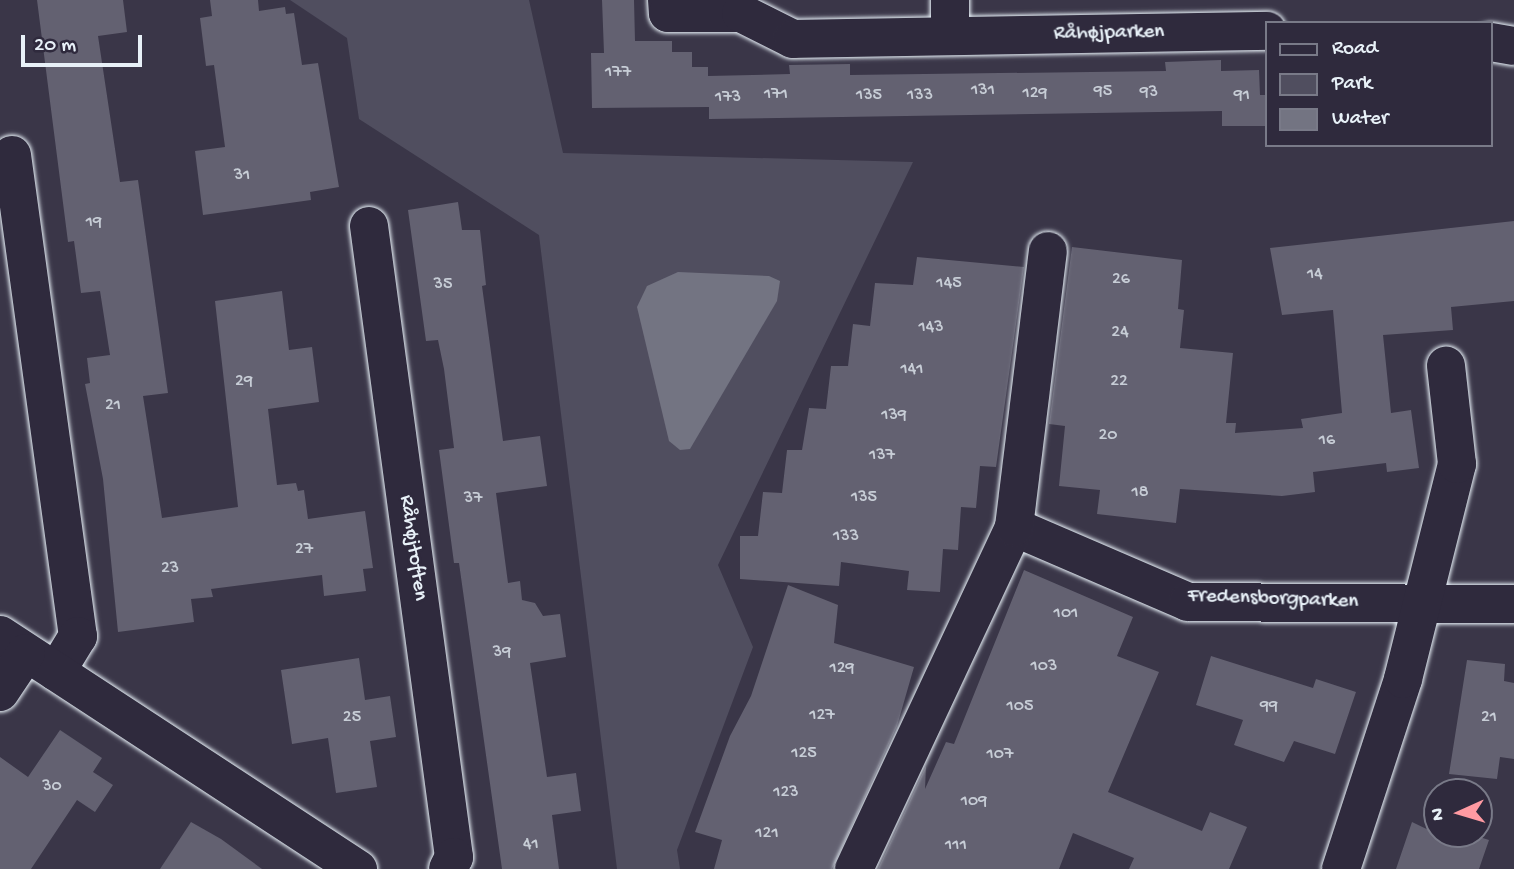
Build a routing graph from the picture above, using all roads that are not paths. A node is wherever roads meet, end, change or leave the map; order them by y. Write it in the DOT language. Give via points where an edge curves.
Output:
graph roads {
  1 [pos="667,0"];
  2 [pos="1278,0"];
  3 [pos="950,18"];
  4 [pos="1278,21"];
  5 [pos="1266,32"];
  6 [pos="1493,42"];
  7 [pos="1514,46"];
  8 [pos="12,155"];
  9 [pos="369,226"];
  10 [pos="1048,251"];
  11 [pos="1446,366"];
  12 [pos="1014,527"];
  13 [pos="1421,603"];
  14 [pos="1514,604"];
  15 [pos="27,653"];
  16 [pos="0,691"];
  17 [pos="358,869"];
  18 [pos="449,869"];
  19 [pos="854,869"];
  20 [pos="1341,869"];
  1 -- 3 [label="street, Råhøjparken" via="668,13 741,13 793,39"];
  2 -- 4 [label="street"];
  3 -- 5 [label="street, Råhøjparken"];
  6 -- 7 [label="street"];
  8 -- 15 [label="street" via="78,636"];
  9 -- 18 [label="street, Råhøjtoften" via="454,857"];
  10 -- 12 [label="street"];
  11 -- 13 [label="street" via="1457,464"];
  12 -- 13 [label="street, Fredensborgparken" via="1188,602"];
  12 -- 19 [label="street"];
  13 -- 14 [label="street, Fredensborgparken"];
  13 -- 20 [label="street" via="1402,679"];
  15 -- 16 [label="street"];
  15 -- 17 [label="street"];
}
